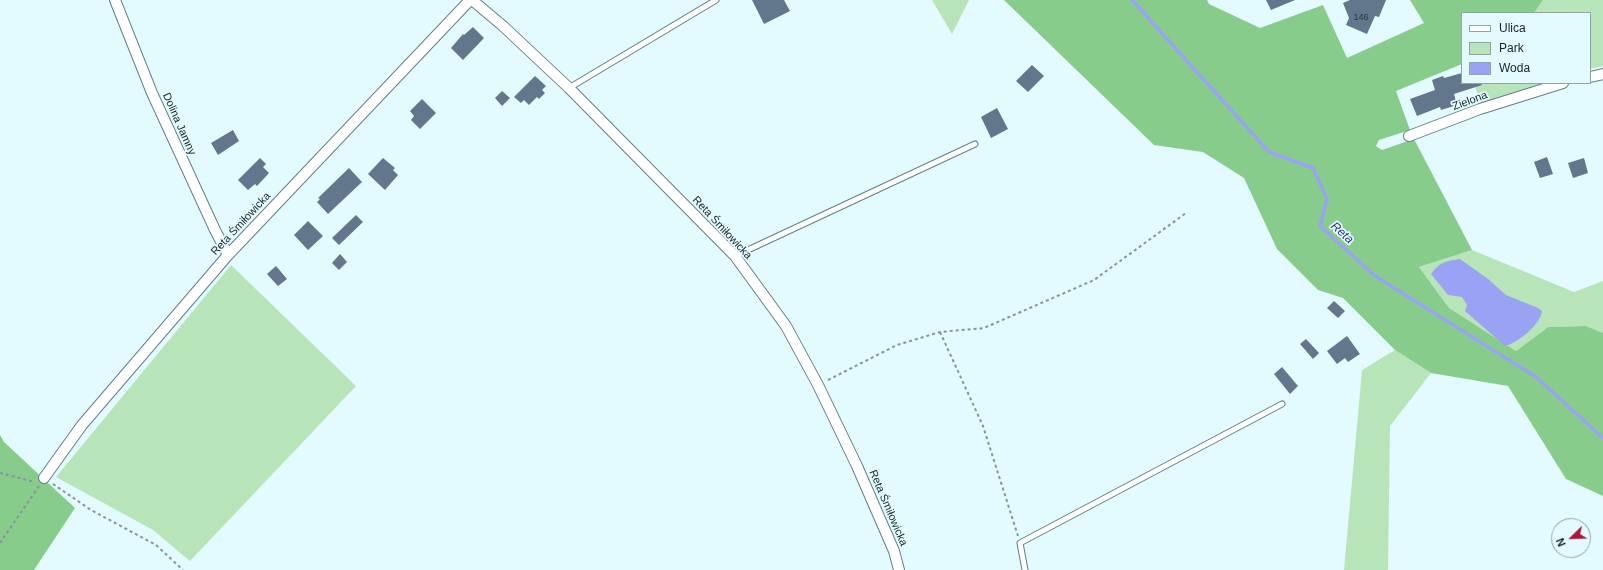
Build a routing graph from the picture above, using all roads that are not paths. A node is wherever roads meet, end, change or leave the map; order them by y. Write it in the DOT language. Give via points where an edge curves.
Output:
graph roads {
  1 [pos="116,0"];
  2 [pos="471,0"];
  3 [pos="716,0"];
  4 [pos="1603,74"];
  5 [pos="1591,77"];
  6 [pos="1560,84"];
  7 [pos="569,88"];
  8 [pos="1409,136"];
  9 [pos="975,144"];
  10 [pos="228,254"];
  11 [pos="735,256"];
  12 [pos="1282,404"];
  13 [pos="44,478"];
  14 [pos="899,570"];
  15 [pos="1025,570"];
  1 -- 10 [label="street, Dolina Jamny" via="155,100"];
  2 -- 7 [label="street, Reta Śmiłowicka" via="503,26"];
  2 -- 10 [label="street, Reta Śmiłowicka"];
  3 -- 7 [label="lane"];
  4 -- 5 [label="street"];
  6 -- 8 [label="street, Zielona" via="1480,109"];
  7 -- 11 [label="street, Reta Śmiłowicka"];
  9 -- 11 [label="lane"];
  10 -- 13 [label="street, Reta Śmiłowicka" via="82,425"];
  11 -- 14 [label="street, Reta Śmiłowicka" via="786,326 818,385 857,466 894,551"];
  12 -- 15 [label="lane" via="1020,543"];
}
